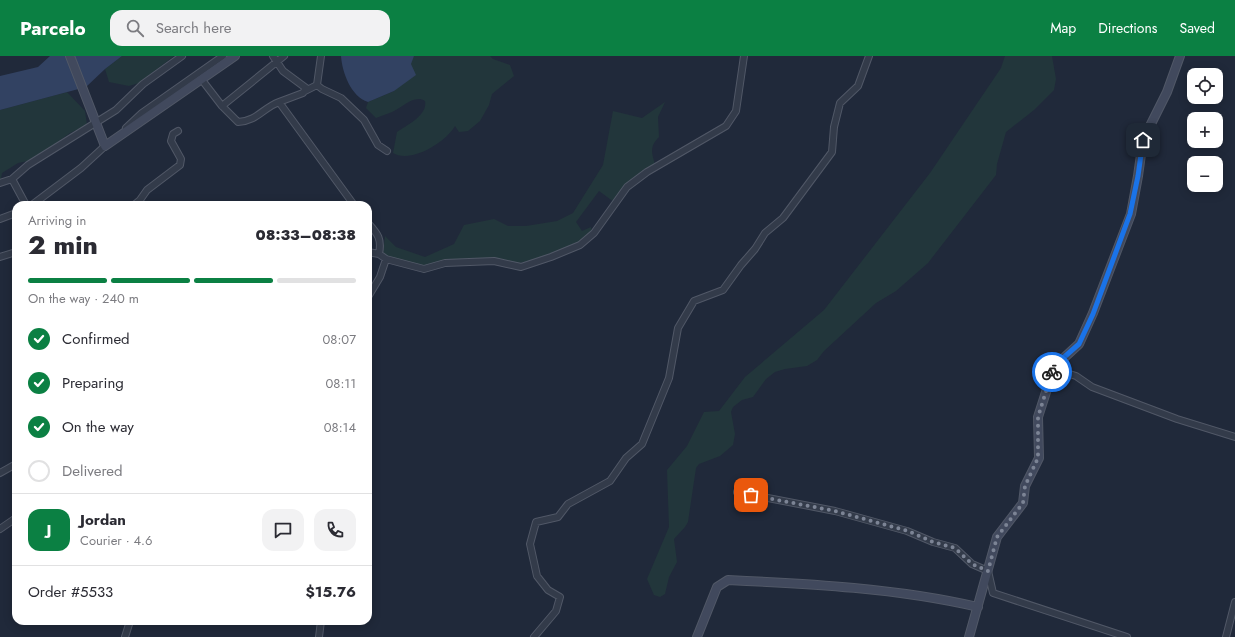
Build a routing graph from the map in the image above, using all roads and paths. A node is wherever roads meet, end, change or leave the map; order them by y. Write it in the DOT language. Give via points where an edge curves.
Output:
graph roads {
  1 [pos="70,56"];
  2 [pos="182,56"];
  3 [pos="223,56"];
  4 [pos="235,56"];
  5 [pos="284,56"];
  6 [pos="320,56"];
  7 [pos="744,56"];
  8 [pos="869,56"];
  9 [pos="1180,56"];
  10 [pos="274,59"];
  11 [pos="202,80"];
  12 [pos="317,85"];
  13 [pos="305,91"];
  14 [pos="279,102"];
  15 [pos="222,106"];
  16 [pos="95,121"];
  17 [pos="178,131"];
  18 [pos="126,133"];
  19 [pos="105,146"];
  20 [pos="387,151"];
  21 [pos="12,179"];
  22 [pos="0,183"];
  23 [pos="24,201"];
  24 [pos="37,201"];
  25 [pos="139,201"];
  26 [pos="351,201"];
  27 [pos="12,214"];
  28 [pos="0,219"];
  29 [pos="372,228"];
  30 [pos="376,233"];
  31 [pos="372,234"];
  32 [pos="12,253"];
  33 [pos="372,253"];
  34 [pos="379,254"];
  35 [pos="0,257"];
  36 [pos="386,259"];
  37 [pos="372,290"];
  38 [pos="1054,366"];
  39 [pos="1235,437"];
  40 [pos="12,466"];
  41 [pos="0,473"];
  42 [pos="737,492"];
  43 [pos="12,521"];
  44 [pos="0,529"];
  45 [pos="988,571"];
  46 [pos="1235,602"];
  47 [pos="978,606"];
  48 [pos="129,625"];
  49 [pos="321,625"];
  50 [pos="125,637"];
  51 [pos="319,637"];
  52 [pos="534,637"];
  53 [pos="697,637"];
  54 [pos="970,637"];
  55 [pos="1127,637"];
  56 [pos="1226,637"];
  1 -- 16 [label="street"];
  2 -- 16 [label="street" via="143,84 116,110"];
  3 -- 18 [label="street" via="142,113 126,128"];
  4 -- 11 [label="street"];
  5 -- 10 [label="street"];
  6 -- 12 [label="street"];
  7 -- 36 [label="street" via="736,111 726,126 646,172 627,187 594,233 580,245 521,266 494,261 445,263 424,269"];
  8 -- 52 [label="street" via="858,86 840,103 834,127 832,152 783,218 766,233 723,290 694,301 678,328 668,378 642,444 626,458 610,481 568,504 558,517 536,522 530,544 537,576 548,590 560,597 556,611"];
  9 -- 38 [label="street" via="1167,92 1143,140 1130,214 1093,314 1079,344"];
  10 -- 13 [label="street" via="283,71 306,88"];
  10 -- 15 [label="street"];
  11 -- 15 [label="street"];
  11 -- 18 [label="street"];
  12 -- 13 [label="street"];
  12 -- 20 [label="street" via="341,98 364,120 378,145"];
  13 -- 14 [label="street"];
  14 -- 15 [label="street" via="249,121 238,122"];
  14 -- 26 [label="street"];
  16 -- 19 [label="street"];
  16 -- 21 [label="street" via="28,165"];
  17 -- 25 [label="street" via="173,134 171,141 181,159 180,165 147,190"];
  18 -- 19 [label="street"];
  19 -- 24 [label="street"];
  21 -- 22 [label="street"];
  21 -- 23 [label="street"];
  27 -- 28 [label="street"];
  29 -- 30 [label="street"];
  30 -- 31 [label="street"];
  30 -- 34 [label="street" via="381,244"];
  32 -- 35 [label="street"];
  33 -- 34 [label="street"];
  34 -- 36 [label="street"];
  36 -- 37 [label="street"];
  38 -- 39 [label="street" via="1057,370 1076,376 1092,387"];
  38 -- 45 [label="street" via="1038,417 1038,458 1025,486 1023,503 997,537"];
  40 -- 41 [label="street"];
  42 -- 45 [label="street" via="835,511 908,531 955,548 972,564"];
  43 -- 44 [label="street"];
  45 -- 47 [label="street"];
  45 -- 55 [label="street" via="993,593"];
  46 -- 56 [label="street"];
  47 -- 53 [label="street" via="937,597 830,585 728,580 717,587"];
  47 -- 54 [label="street"];
  48 -- 50 [label="street"];
  49 -- 51 [label="street"];
}
